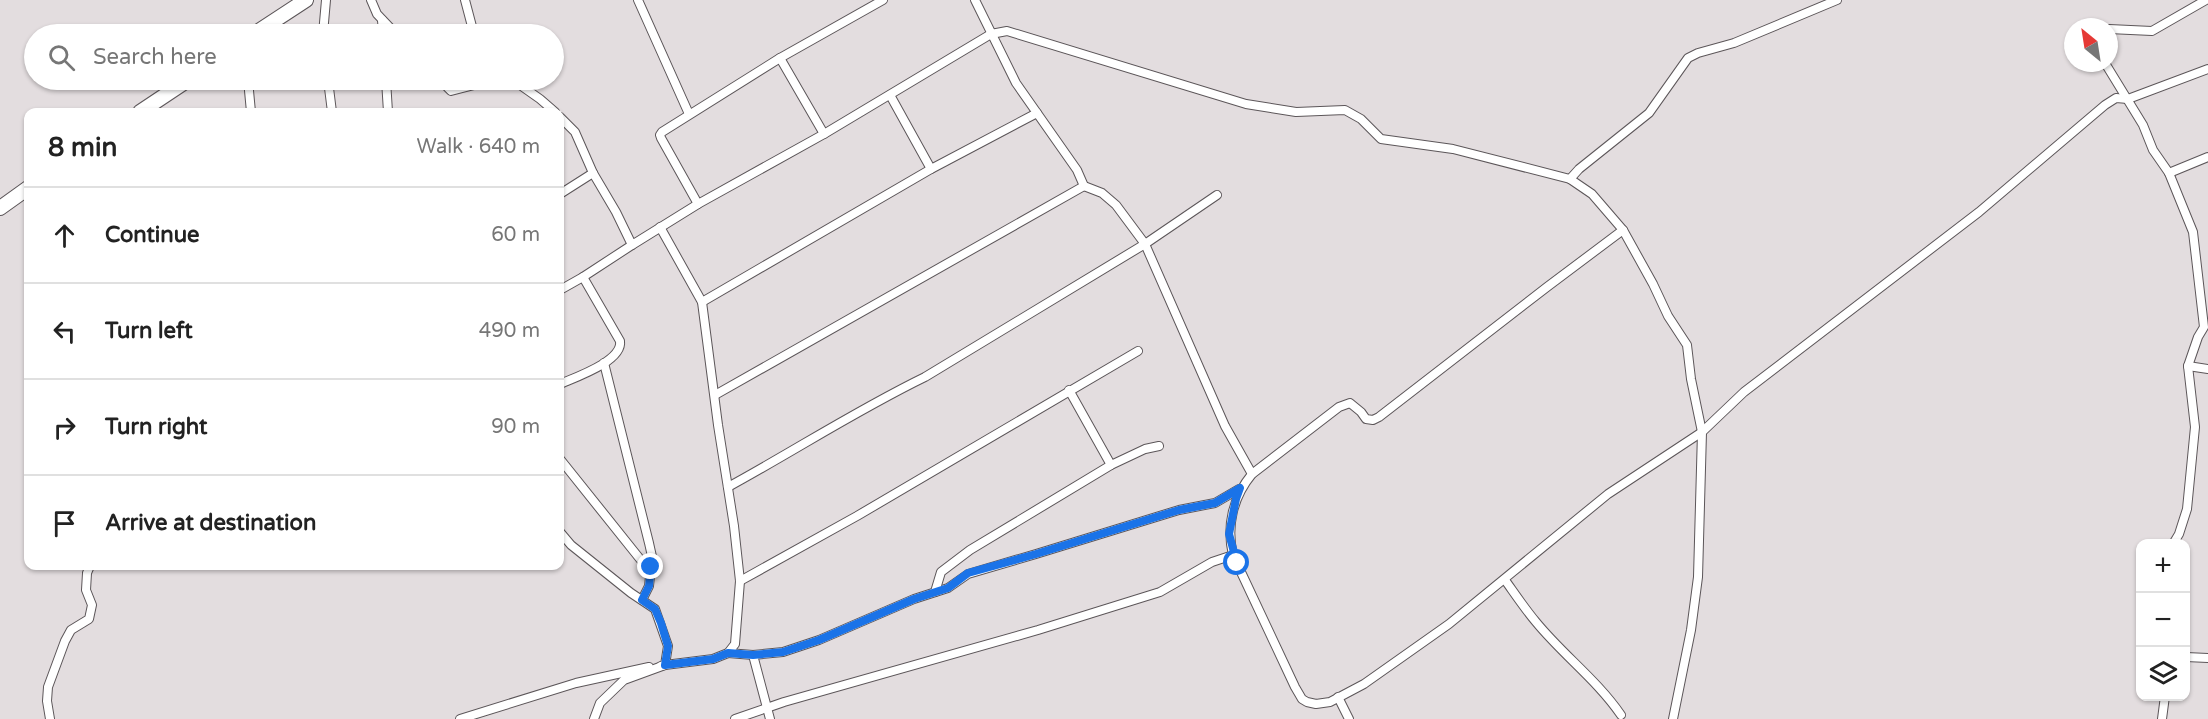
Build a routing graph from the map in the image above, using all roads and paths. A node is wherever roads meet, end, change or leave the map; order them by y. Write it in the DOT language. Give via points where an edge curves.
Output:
graph roads {
  1 [pos="306,0"];
  2 [pos="326,0"];
  3 [pos="371,0"];
  4 [pos="465,0"];
  5 [pos="638,0"];
  6 [pos="883,0"];
  7 [pos="975,0"];
  8 [pos="1837,0"];
  9 [pos="2206,0"];
  10 [pos="382,20"];
  11 [pos="269,24"];
  12 [pos="324,24"];
  13 [pos="382,24"];
  14 [pos="386,24"];
  15 [pos="471,24"];
  16 [pos="2118,29"];
  17 [pos="991,34"];
  18 [pos="780,58"];
  19 [pos="2208,69"];
  20 [pos="2111,72"];
  21 [pos="173,90"];
  22 [pos="249,90"];
  23 [pos="329,90"];
  24 [pos="387,90"];
  25 [pos="527,90"];
  26 [pos="890,95"];
  27 [pos="2128,99"];
  28 [pos="146,108"];
  29 [pos="251,108"];
  30 [pos="332,108"];
  31 [pos="388,108"];
  32 [pos="550,108"];
  33 [pos="1037,113"];
  34 [pos="689,114"];
  35 [pos="564,121"];
  36 [pos="824,134"];
  37 [pos="2208,157"];
  38 [pos="931,169"];
  39 [pos="593,173"];
  40 [pos="2169,173"];
  41 [pos="1570,179"];
  42 [pos="1084,186"];
  43 [pos="24,191"];
  44 [pos="564,191"];
  45 [pos="1217,195"];
  46 [pos="698,204"];
  47 [pos="0,208"];
  48 [pos="660,227"];
  49 [pos="1623,230"];
  50 [pos="1145,244"];
  51 [pos="632,245"];
  52 [pos="583,277"];
  53 [pos="564,288"];
  54 [pos="702,303"];
  55 [pos="1138,351"];
  56 [pos="604,363"];
  57 [pos="2188,366"];
  58 [pos="2208,369"];
  59 [pos="564,382"];
  60 [pos="1069,390"];
  61 [pos="715,395"];
  62 [pos="1702,432"];
  63 [pos="1159,446"];
  64 [pos="564,464"];
  65 [pos="1111,465"];
  66 [pos="1252,474"];
  67 [pos="728,488"];
  68 [pos="1240,488"];
  69 [pos="564,536"];
  70 [pos="2176,539"];
  71 [pos="1233,555"];
  72 [pos="651,567"];
  73 [pos="88,570"];
  74 [pos="740,580"];
  75 [pos="1505,580"];
  76 [pos="935,592"];
  77 [pos="642,600"];
  78 [pos="728,653"];
  79 [pos="753,655"];
  80 [pos="2190,657"];
  81 [pos="2208,658"];
  82 [pos="665,665"];
  83 [pos="1338,697"];
  84 [pos="2164,701"];
  85 [pos="767,708"];
  86 [pos="1621,715"];
  87 [pos="51,719"];
  88 [pos="460,719"];
  89 [pos="594,719"];
  90 [pos="735,719"];
  91 [pos="770,719"];
  92 [pos="1349,719"];
  93 [pos="1673,719"];
  94 [pos="2162,719"];
  1 -- 11 [label="highway"];
  2 -- 12 [label="street"];
  3 -- 10 [label="street"];
  4 -- 15 [label="street"];
  5 -- 34 [label="street"];
  6 -- 18 [label="street"];
  7 -- 17 [label="street"];
  8 -- 41 [label="street" via="1688,58 1649,113"];
  9 -- 16 [label="street" via="2152,31"];
  10 -- 13 [label="street"];
  10 -- 14 [label="street"];
  17 -- 26 [label="street"];
  17 -- 33 [label="street" via="1016,83"];
  17 -- 41 [label="street" via="1007,31 1246,104 1296,112 1345,110 1361,119 1381,139 1454,149"];
  18 -- 34 [label="street"];
  18 -- 36 [label="street"];
  19 -- 27 [label="street"];
  20 -- 27 [label="street"];
  21 -- 28 [label="highway"];
  22 -- 29 [label="street"];
  23 -- 30 [label="street"];
  24 -- 31 [label="street"];
  25 -- 32 [label="street"];
  26 -- 36 [label="street"];
  26 -- 38 [label="street"];
  27 -- 40 [label="street"];
  27 -- 62 [label="street" via="2116,98 2105,105 1979,212 1744,392"];
  33 -- 38 [label="street"];
  33 -- 42 [label="street"];
  34 -- 46 [label="street" via="660,135"];
  35 -- 39 [label="street" via="575,132"];
  36 -- 46 [label="street"];
  37 -- 40 [label="street"];
  38 -- 54 [label="street"];
  39 -- 44 [label="street"];
  39 -- 51 [label="street"];
  40 -- 57 [label="street" via="2193,232 2204,327"];
  41 -- 49 [label="street" via="1592,194"];
  42 -- 50 [label="street" via="1102,193 1116,205"];
  42 -- 61 [label="street"];
  43 -- 47 [label="highway"];
  45 -- 50 [label="street"];
  46 -- 48 [label="street"];
  48 -- 51 [label="street"];
  48 -- 54 [label="street"];
  49 -- 62 [label="street" via="1687,345"];
  49 -- 66 [label="street" via="1379,417 1366,419 1350,403 1339,407"];
  50 -- 66 [label="street" via="1225,426"];
  50 -- 67 [label="street" via="925,377"];
  51 -- 52 [label="street"];
  52 -- 53 [label="street"];
  52 -- 56 [label="street" via="620,341 617,353"];
  54 -- 61 [label="street"];
  55 -- 60 [label="street"];
  56 -- 59 [label="street"];
  56 -- 72 [label="street" via="653,561"];
  57 -- 58 [label="street"];
  57 -- 70 [label="street" via="2194,427 2187,509"];
  60 -- 65 [label="street"];
  60 -- 74 [label="street" via="914,483"];
  61 -- 67 [label="street"];
  62 -- 75 [label="street" via="1608,494"];
  62 -- 93 [label="street" via="1698,577"];
  63 -- 65 [label="street"];
  64 -- 72 [label="street" via="644,564"];
  65 -- 76 [label="street" via="970,550 941,572"];
  66 -- 68 [label="street"];
  67 -- 74 [label="street"];
  68 -- 71 [label="street" via="1229,534"];
  68 -- 76 [label="street" via="1215,503 1179,510 968,573 948,588"];
  69 -- 77 [label="street"];
  71 -- 83 [label="street" via="1302,699 1316,704"];
  71 -- 85 [label="street" via="1212,562 1160,592 1121,605"];
  72 -- 77 [label="street" via="649,586"];
  73 -- 87 [label="street" via="86,590 92,605 89,619 71,630 65,641 48,687"];
  74 -- 78 [label="street" via="735,644"];
  75 -- 83 [label="street" via="1364,684"];
  75 -- 86 [label="street" via="1536,623 1607,695"];
  76 -- 79 [label="street" via="819,640 783,652"];
  77 -- 82 [label="street" via="655,609 661,623 668,646"];
  78 -- 79 [label="street"];
  78 -- 82 [label="street" via="713,659"];
  79 -- 85 [label="street"];
  80 -- 81 [label="street"];
  82 -- 88 [label="street" via="576,683"];
  82 -- 89 [label="street" via="624,680 600,704"];
  83 -- 92 [label="street"];
  84 -- 94 [label="street"];
  85 -- 90 [label="street"];
  85 -- 91 [label="street"];
}
